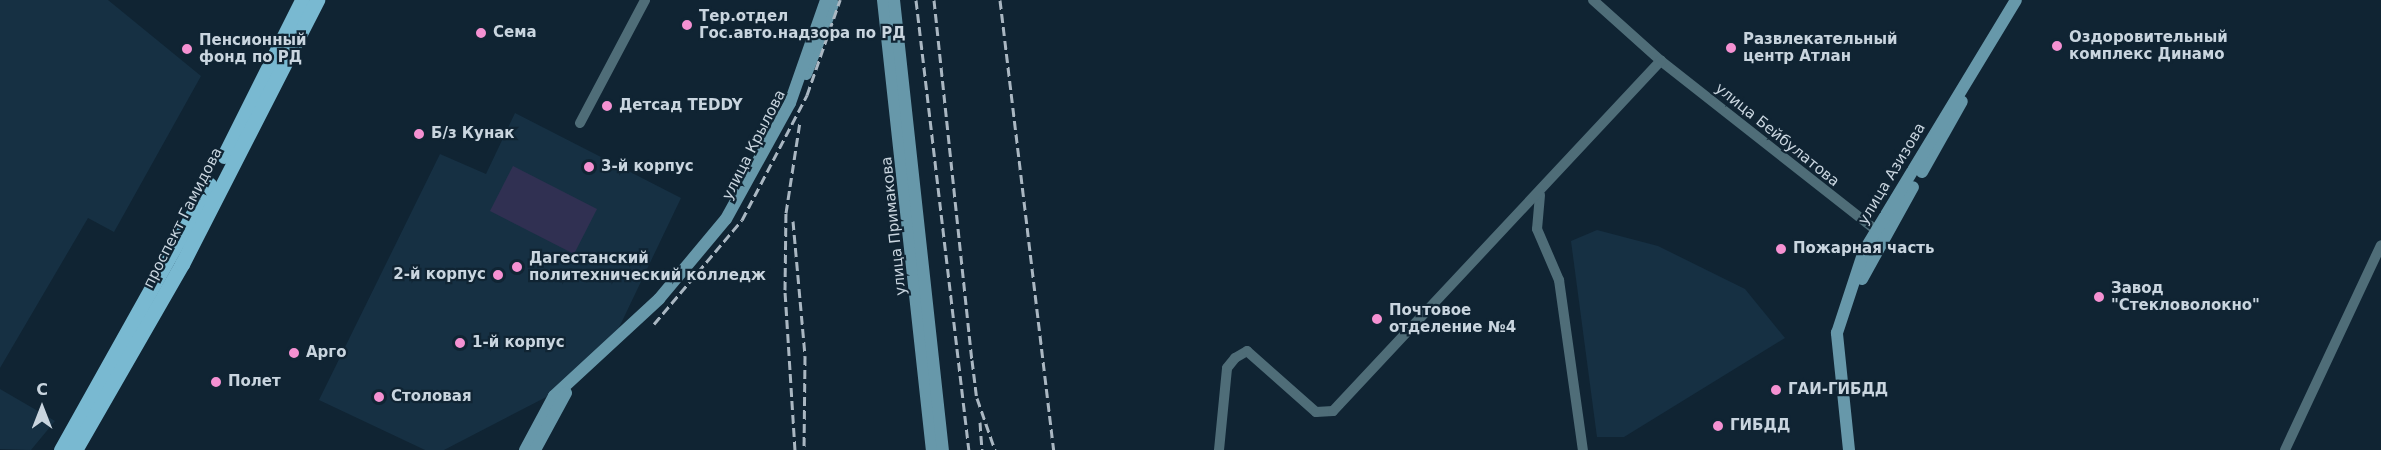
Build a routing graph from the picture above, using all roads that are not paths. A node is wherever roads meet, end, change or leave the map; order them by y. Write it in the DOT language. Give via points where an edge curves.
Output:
graph roads {
  1 [pos="302,0"];
  2 [pos="317,0"];
  3 [pos="645,0"];
  4 [pos="826,0"];
  5 [pos="834,0"];
  6 [pos="883,0"];
  7 [pos="894,0"];
  8 [pos="1593,0"];
  9 [pos="2016,0"];
  10 [pos="2023,0"];
  11 [pos="1661,61"];
  12 [pos="580,123"];
  13 [pos="1540,195"];
  14 [pos="1879,233"];
  15 [pos="2381,245"];
  16 [pos="62,450"];
  17 [pos="75,450"];
  18 [pos="525,450"];
  19 [pos="535,450"];
  20 [pos="932,450"];
  21 [pos="943,450"];
  22 [pos="1219,450"];
  23 [pos="1582,450"];
  24 [pos="1849,450"];
  25 [pos="1856,450"];
  26 [pos="2285,450"];
  1 -- 16 [label="main road, проспект Гамидова" via="171,260"];
  2 -- 17 [label="main road, проспект Гамидова" via="182,264"];
  3 -- 12 [label="street"];
  4 -- 18 [label="main road" via="790,103 726,219 659,299 554,396"];
  5 -- 19 [label="main road, улица Крылова" via="794,103 732,220 645,322 565,394"];
  6 -- 20 [label="main road, улица Примакова"];
  7 -- 21 [label="main road, улица Примакова"];
  8 -- 11 [label="street, улица Бейбулатова"];
  9 -- 14 [label="main road, улица Азизова"];
  10 -- 14 [label="main road, улица Азизова"];
  11 -- 13 [label="street"];
  11 -- 14 [label="street, улица Бейбулатова"];
  13 -- 22 [label="street" via="1324,415 1247,351 1227,368"];
  13 -- 23 [label="street" via="1537,230 1555,264"];
  14 -- 24 [label="main road, улица Азизова" via="1837,333"];
  14 -- 25 [label="main road, улица Азизова" via="1847,319 1844,341"];
  15 -- 26 [label="street"];
}
